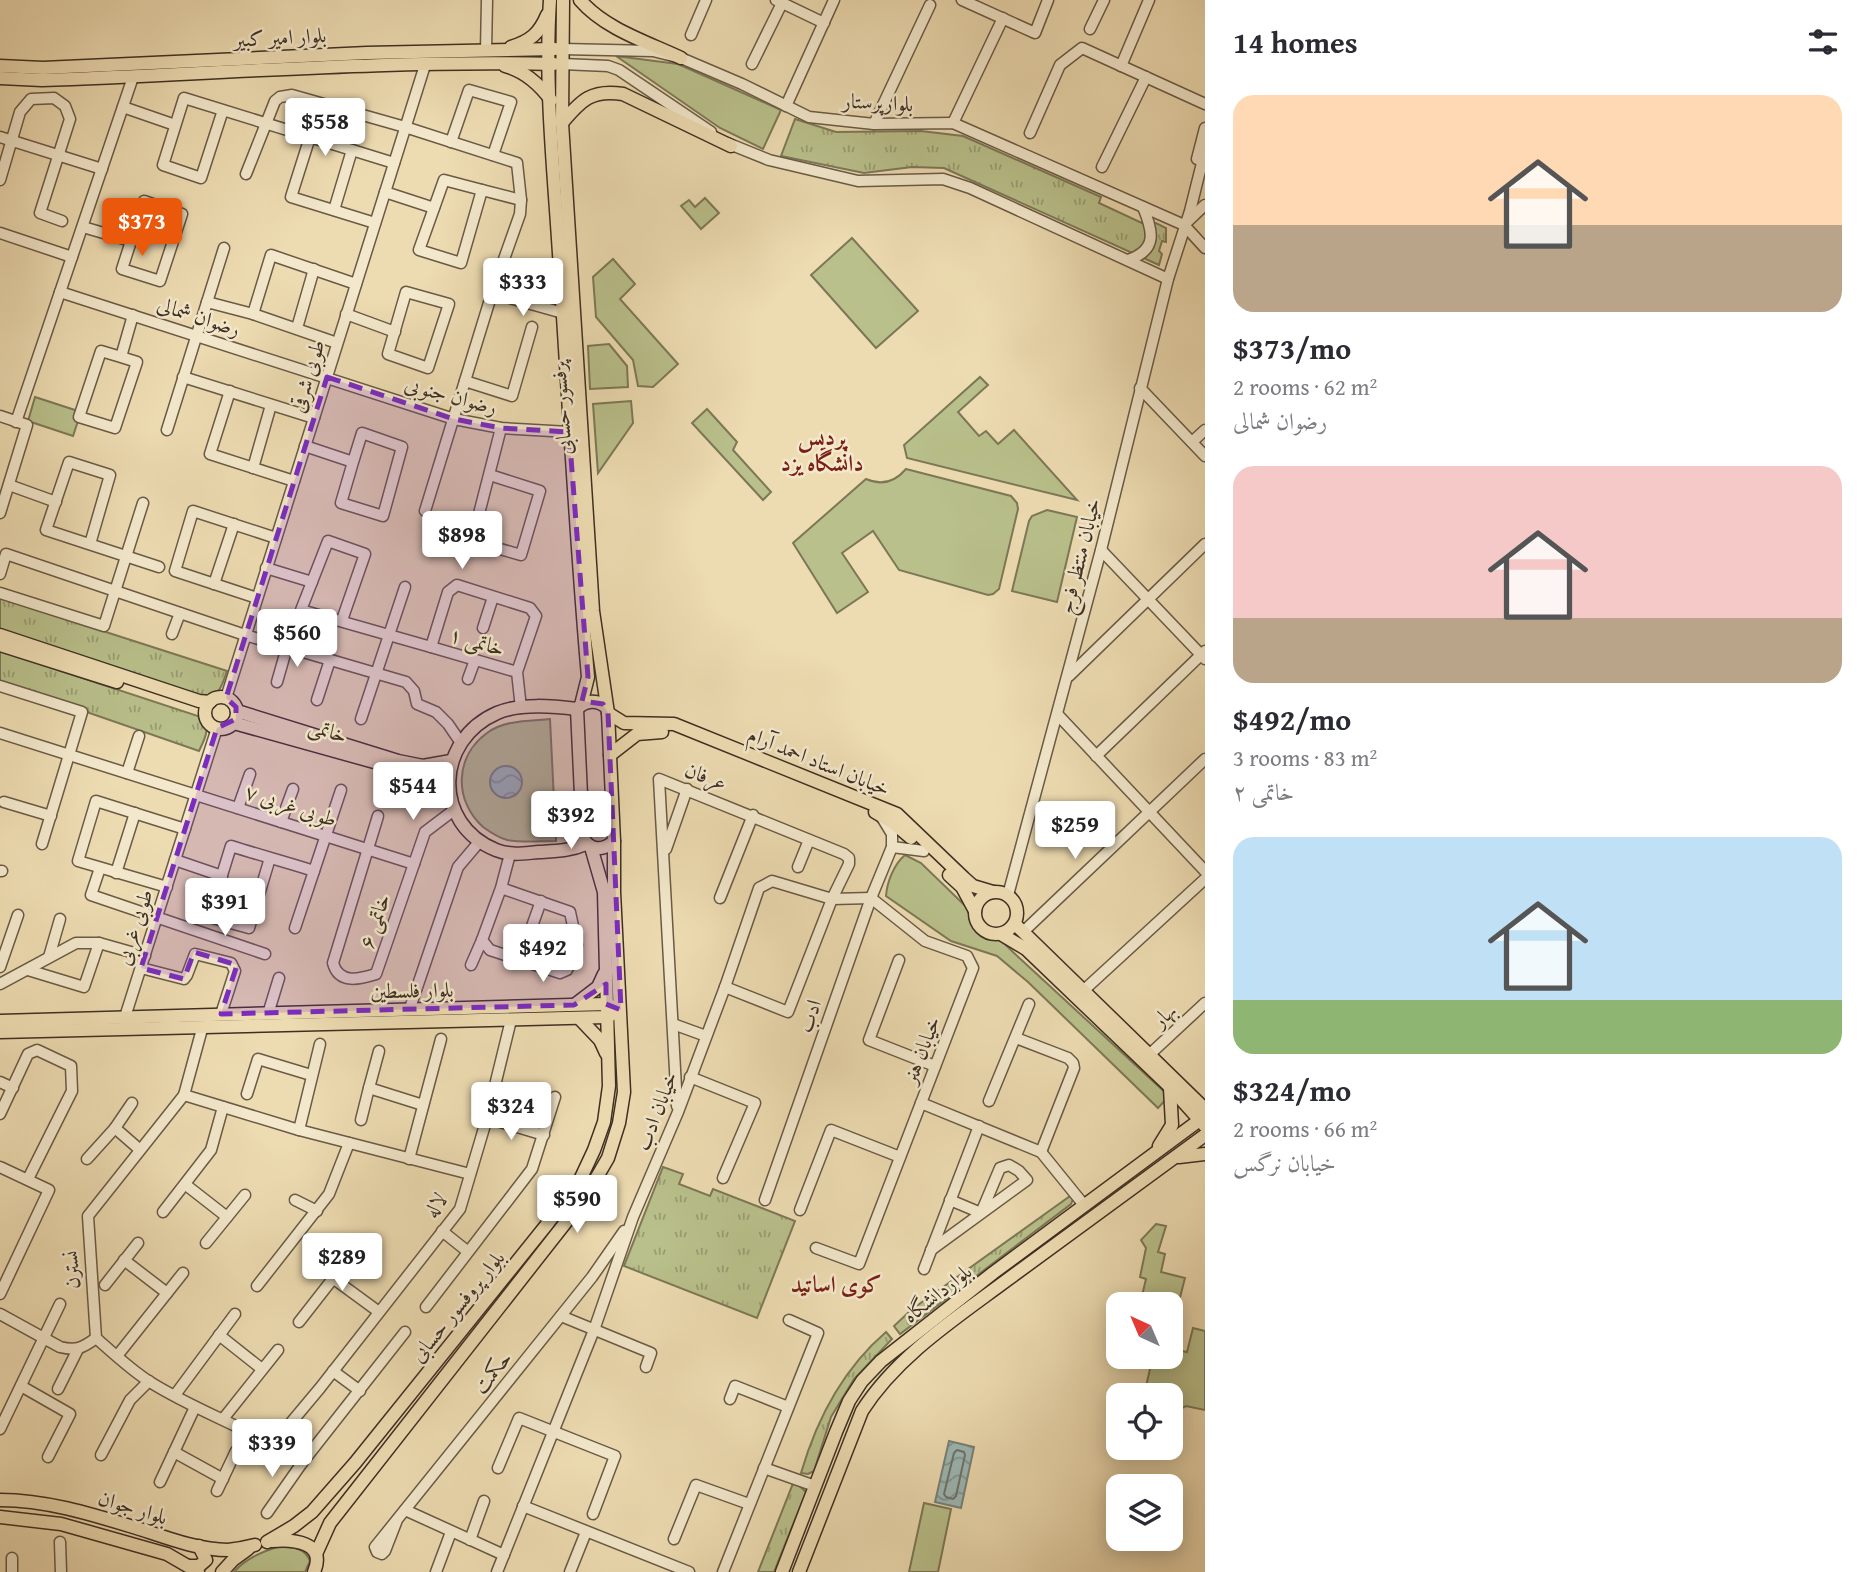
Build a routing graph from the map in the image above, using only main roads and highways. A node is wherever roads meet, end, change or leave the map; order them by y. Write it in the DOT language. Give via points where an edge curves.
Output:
graph roads {
  1 [pos="563,0"];
  2 [pos="580,0"];
  3 [pos="549,4"];
  4 [pos="562,49"];
  5 [pos="503,50"];
  6 [pos="548,50"];
  7 [pos="289,56"];
  8 [pos="681,58"];
  9 [pos="498,64"];
  10 [pos="555,64"];
  11 [pos="0,66"];
  12 [pos="289,70"];
  13 [pos="0,78"];
  14 [pos="551,100"];
  15 [pos="562,123"];
  16 [pos="732,146"];
  17 [pos="0,635"];
  18 [pos="0,645"];
  19 [pos="579,707"];
  20 [pos="208,708"];
  21 [pos="608,710"];
  22 [pos="235,717"];
  23 [pos="624,723"];
  24 [pos="629,739"];
  25 [pos="610,755"];
  26 [pos="451,761"];
  27 [pos="449,792"];
  28 [pos="614,841"];
  29 [pos="589,846"];
  30 [pos="993,892"];
  31 [pos="975,911"];
  32 [pos="1019,928"];
  33 [pos="1001,934"];
  34 [pos="607,967"];
  35 [pos="606,1010"];
  36 [pos="621,1010"];
  37 [pos="577,1011"];
  38 [pos="0,1021"];
  39 [pos="0,1032"];
  40 [pos="609,1058"];
  41 [pos="1170,1087"];
  42 [pos="1204,1117"];
  43 [pos="1205,1135"];
  44 [pos="1205,1154"];
  45 [pos="1153,1155"];
  46 [pos="1172,1159"];
  47 [pos="993,1273"];
  48 [pos="1002,1284"];
  49 [pos="0,1500"];
  50 [pos="312,1512"];
  51 [pos="0,1517"];
  52 [pos="330,1523"];
  53 [pos="261,1544"];
  54 [pos="199,1546"];
  55 [pos="319,1566"];
  56 [pos="194,1569"];
  57 [pos="222,1572"];
  58 [pos="782,1572"];
  59 [pos="799,1572"];
  1 -- 4 [label="main road"];
  2 -- 8 [label="main road" via="611,25"];
  3 -- 5 [label="main road" via="541,29 528,41"];
  3 -- 6 [label="main road"];
  4 -- 6 [label="main road, بلوار امیر کبیر"];
  4 -- 10 [label="main road"];
  5 -- 6 [label="main road, بلوار امیر کبیر"];
  5 -- 7 [label="main road, بلوار امیر کبیر"];
  6 -- 10 [label="main road"];
  7 -- 11 [label="main road, بلوار امیر کبیر"];
  7 -- 12 [label="main road"];
  9 -- 10 [label="main road, بلوار امیر کبیر"];
  9 -- 12 [label="main road, بلوار امیر کبیر"];
  9 -- 14 [label="main road" via="524,73"];
  10 -- 14 [label="main road, پرفسور حسابی"];
  10 -- 15 [label="main road, پرفسور حسابی"];
  12 -- 13 [label="main road, بلوار امیر کبیر"];
  14 -- 19 [label="main road, پرفسور حسابی" via="588,677"];
  15 -- 16 [label="main road" via="594,94 624,94"];
  15 -- 21 [label="main road, پرفسور حسابی" via="593,611"];
  17 -- 20 [label="main road" via="199,701"];
  18 -- 20 [label="main road"];
  19 -- 21 [label="main road" via="598,702"];
  19 -- 26 [label="main road" via="498,713 461,743"];
  19 -- 29 [label="main road, پرفسور حسابی" via="582,825"];
  20 -- 22 [label="main road" via="217,698 226,698 233,703"];
  20 -- 22 [label="main road" via="209,723 217,728 226,728"];
  21 -- 23 [label="main road"];
  21 -- 25 [label="main road, پرفسور حسابی"];
  22 -- 26 [label="main road, خاتمی" via="398,761 423,766"];
  22 -- 27 [label="main road, خاتمی" via="421,775"];
  23 -- 24 [label="main road" via="621,735"];
  23 -- 30 [label="main road, خیابان استاد احمد آرام" via="674,724 897,814 973,886"];
  24 -- 25 [label="main road"];
  24 -- 31 [label="main road, خیابان استاد احمد آرام" via="655,731 673,732 880,814 962,887"];
  25 -- 28 [label="main road, بلوار پروفسور حسابی"];
  26 -- 27 [label="main road"];
  27 -- 29 [label="main road" via="466,829 497,851 510,854"];
  28 -- 29 [label="main road" via="604,848"];
  28 -- 36 [label="main road, بلوار پروفسور حسابی"];
  29 -- 34 [label="main road, بلوار پروفسور حسابی" via="604,892"];
  30 -- 31 [label="main road" via="979,900"];
  30 -- 32 [label="main road" via="1008,895 1017,908"];
  31 -- 33 [label="main road" via="982,929"];
  32 -- 33 [label="main road"];
  32 -- 42 [label="main road" via="1149,1055"];
  33 -- 41 [label="main road" via="1026,949"];
  34 -- 35 [label="main road, بلوار پروفسور حسابی"];
  34 -- 37 [label="main road" via="598,987"];
  35 -- 36 [label="main road, بلوار فلسطین"];
  35 -- 37 [label="main road, بلوار فلسطین"];
  35 -- 40 [label="main road, بلوار پروفسور حسابی"];
  36 -- 52 [label="main road, بلوار پروفسور حسابی" via="624,1092 608,1158 566,1222"];
  37 -- 38 [label="main road, بلوار فلسطین" via="410,1009"];
  37 -- 39 [label="main road, بلوار فلسطین" via="511,1020"];
  37 -- 40 [label="main road"];
  40 -- 50 [label="main road, بلوار پروفسور حسابی" via="604,1122 580,1180"];
  41 -- 42 [label="main road"];
  41 -- 45 [label="main road" via="1171,1125"];
  42 -- 45 [label="main road, بلواردانشگاه"];
  43 -- 46 [label="main road, بلواردانشگاه"];
  44 -- 46 [label="main road"];
  45 -- 47 [label="main road, بلواردانشگاه"];
  46 -- 48 [label="main road, بلواردانشگاه"];
  47 -- 48 [label="main road"];
  47 -- 58 [label="main road, بلواردانشگاه" via="862,1381 849,1401"];
  48 -- 59 [label="main road, بلواردانشگاه" via="876,1389 852,1433"];
  49 -- 54 [label="main road, بلوار جوان" via="48,1504"];
  50 -- 52 [label="main road" via="316,1524"];
  50 -- 53 [label="main road, بلوار پروفسور حسابی"];
  51 -- 56 [label="main road, بلوار جوان" via="61,1524 167,1554"];
  52 -- 55 [label="main road, بلوار پروفسور حسابی"];
  53 -- 54 [label="main road, بلوار جوان" via="227,1550"];
  53 -- 55 [label="main road, بلوار جوان" via="300,1542 311,1546"];
  53 -- 57 [label="main road, بلوار پروفسور حسابی"];
  54 -- 56 [label="main road" via="206,1560"];
}
